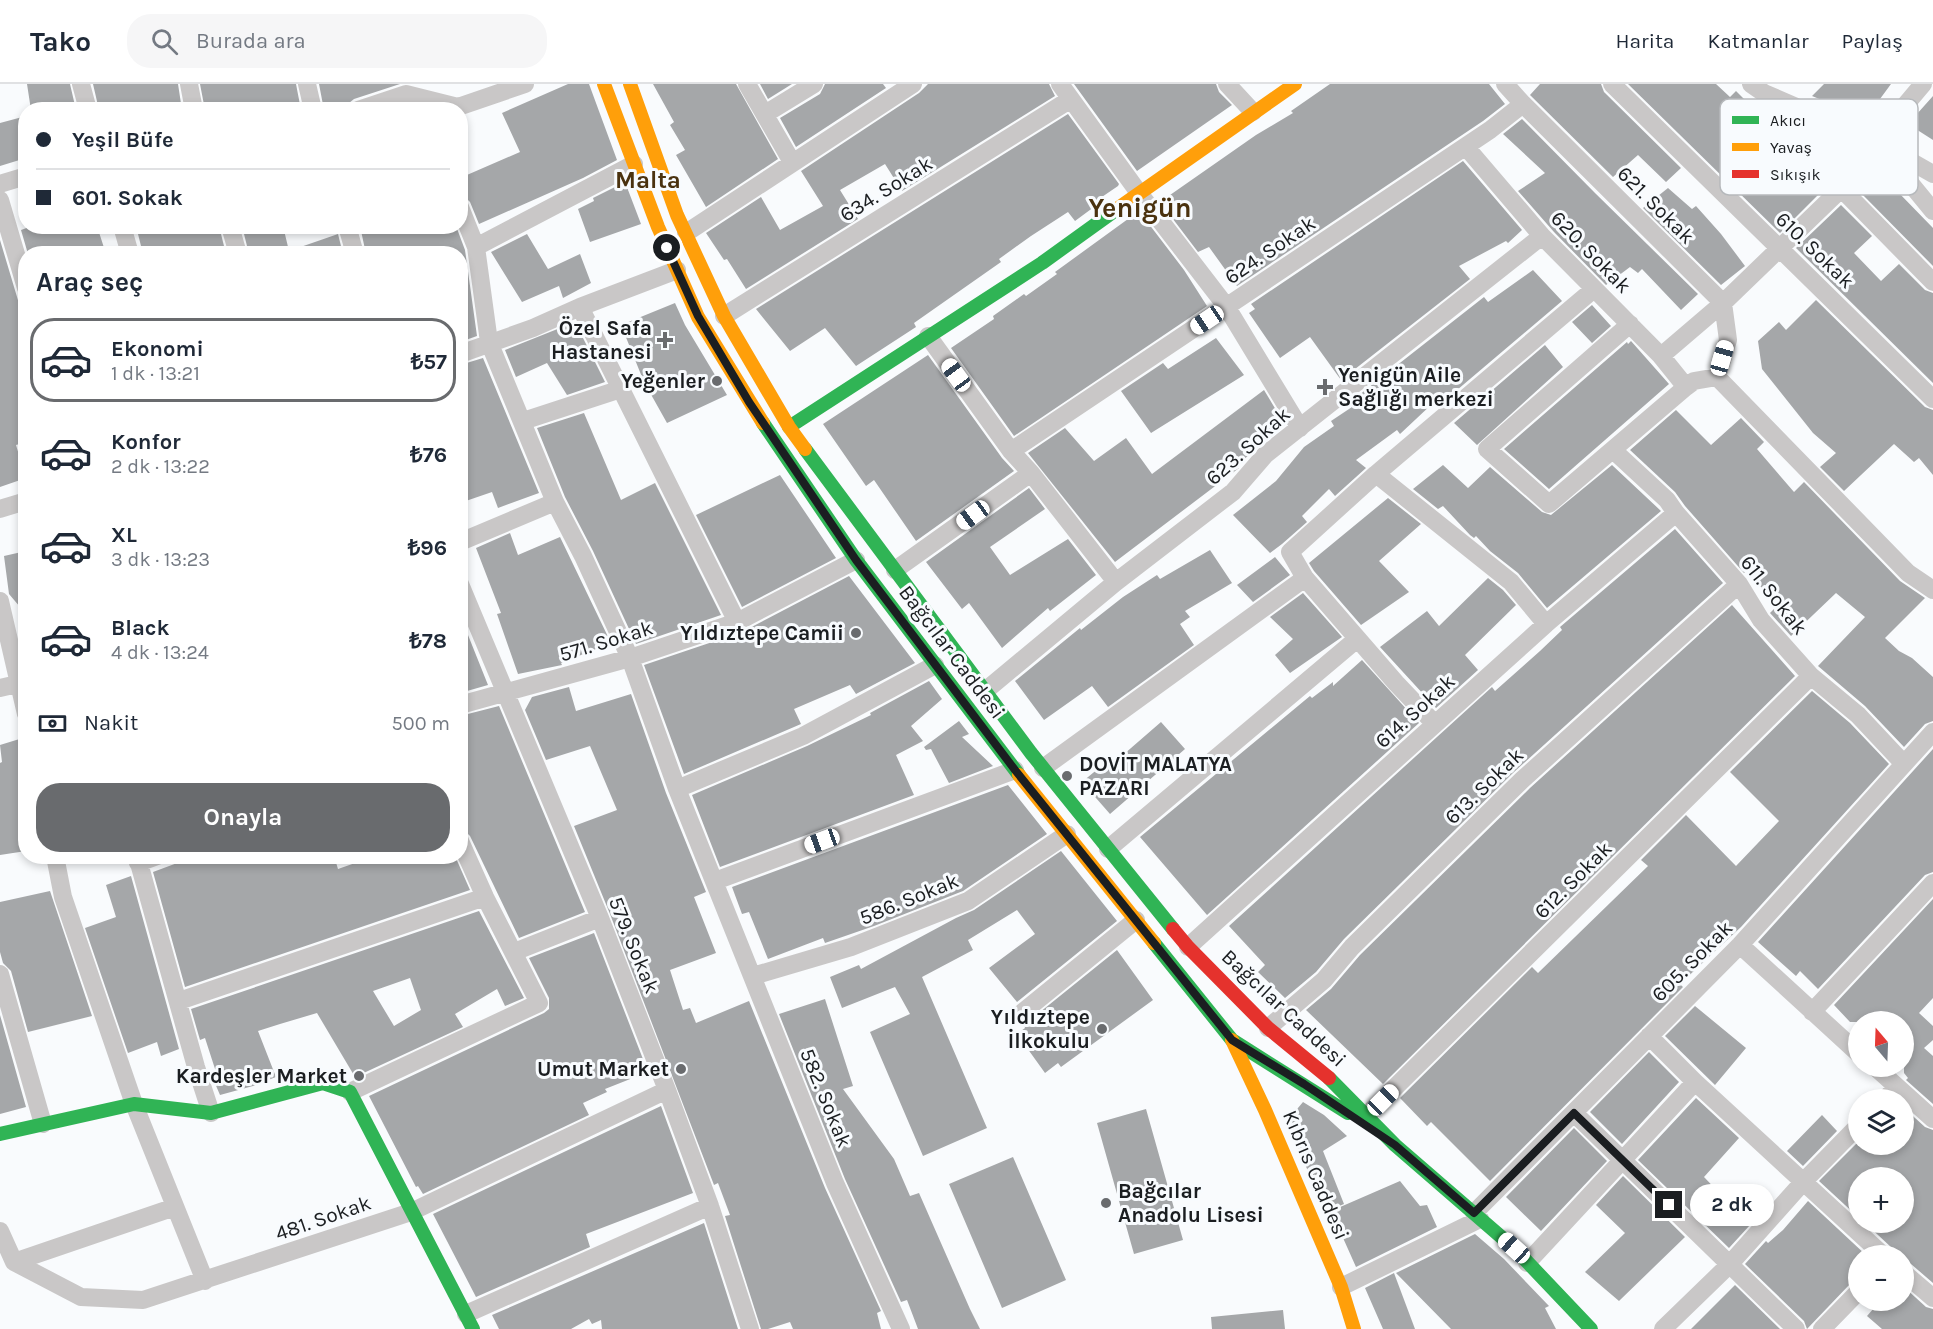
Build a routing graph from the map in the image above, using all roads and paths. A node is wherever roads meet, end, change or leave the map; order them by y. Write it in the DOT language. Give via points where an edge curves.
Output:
graph roads {
  1 [pos="81,84"];
  2 [pos="189,84"];
  3 [pos="307,84"];
  4 [pos="525,84"];
  5 [pos="604,84"];
  6 [pos="630,84"];
  7 [pos="747,84"];
  8 [pos="814,84"];
  9 [pos="913,84"];
  10 [pos="1060,84"];
  11 [pos="1227,84"];
  12 [pos="1295,84"];
  13 [pos="1505,84"];
  14 [pos="1612,84"];
  15 [pos="1923,84"];
  16 [pos="1757,88"];
  17 [pos="417,96"];
  18 [pos="1071,99"];
  19 [pos="1781,99"];
  20 [pos="1910,99"];
  21 [pos="86,102"];
  22 [pos="192,102"];
  23 [pos="311,102"];
  24 [pos="382,102"];
  25 [pos="438,102"];
  26 [pos="468,104"];
  27 [pos="1523,104"];
  28 [pos="1253,112"];
  29 [pos="765,114"];
  30 [pos="1466,147"];
  31 [pos="792,162"];
  32 [pos="634,164"];
  33 [pos="1918,165"];
  34 [pos="1933,174"];
  35 [pos="18,178"];
  36 [pos="0,184"];
  37 [pos="1720,189"];
  38 [pos="1139,193"];
  39 [pos="1918,194"];
  40 [pos="1726,195"];
  41 [pos="1835,195"];
  42 [pos="1847,195"];
  43 [pos="0,200"];
  44 [pos="1933,212"];
  45 [pos="468,227"];
  46 [pos="686,233"];
  47 [pos="1542,236"];
  48 [pos="476,247"];
  49 [pos="1780,247"];
  50 [pos="18,261"];
  51 [pos="677,270"];
  52 [pos="1933,282"];
  53 [pos="1594,289"];
  54 [pos="1723,303"];
  55 [pos="1226,306"];
  56 [pos="580,307"];
  57 [pos="724,316"];
  58 [pos="1630,324"];
  59 [pos="928,336"];
  60 [pos="489,342"];
  61 [pos="468,351"];
  62 [pos="1661,356"];
  63 [pos="1717,377"];
  64 [pos="1686,387"];
  65 [pos="621,389"];
  66 [pos="1933,399"];
  67 [pos="522,420"];
  68 [pos="789,427"];
  69 [pos="1300,428"];
  70 [pos="1613,450"];
  71 [pos="1011,451"];
  72 [pos="1031,473"];
  73 [pos="1376,474"];
  74 [pos="555,502"];
  75 [pos="18,503"];
  76 [pos="0,509"];
  77 [pos="1676,513"];
  78 [pos="468,539"];
  79 [pos="856,560"];
  80 [pos="896,570"];
  81 [pos="1305,578"];
  82 [pos="1116,582"];
  83 [pos="1739,584"];
  84 [pos="1933,590"];
  85 [pos="0,601"];
  86 [pos="468,603"];
  87 [pos="737,622"];
  88 [pos="1546,624"];
  89 [pos="1357,639"];
  90 [pos="630,658"];
  91 [pos="935,665"];
  92 [pos="18,668"];
  93 [pos="1811,676"];
  94 [pos="18,684"];
  95 [pos="0,688"];
  96 [pos="985,691"];
  97 [pos="506,694"];
  98 [pos="468,703"];
  99 [pos="1434,723"];
  100 [pos="1933,732"];
  101 [pos="1904,764"];
  102 [pos="1043,768"];
  103 [pos="1015,770"];
  104 [pos="677,789"];
  105 [pos="1067,834"];
  106 [pos="1108,849"];
  107 [pos="468,859"];
  108 [pos="57,864"];
  109 [pos="139,864"];
  110 [pos="715,881"];
  111 [pos="1933,883"];
  112 [pos="485,897"];
  113 [pos="600,918"];
  114 [pos="1136,920"];
  115 [pos="1740,945"];
  116 [pos="1188,947"];
  117 [pos="514,952"];
  118 [pos="0,974"];
  119 [pos="753,976"];
  120 [pos="179,1001"];
  121 [pos="1812,1012"];
  122 [pos="1018,1016"];
  123 [pos="1268,1028"];
  124 [pos="1649,1036"];
  125 [pos="1232,1040"];
  126 [pos="1848,1044"];
  127 [pos="1695,1082"];
  128 [pos="667,1090"];
  129 [pos="350,1092"];
  130 [pos="134,1104"];
  131 [pos="1914,1107"];
  132 [pos="211,1113"];
  133 [pos="1574,1113"];
  134 [pos="1366,1116"];
  135 [pos="1933,1119"];
  136 [pos="43,1124"];
  137 [pos="0,1134"];
  138 [pos="1848,1136"];
  139 [pos="1395,1145"];
  140 [pos="1623,1160"];
  141 [pos="1804,1181"];
  142 [pos="710,1206"];
  143 [pos="175,1207"];
  144 [pos="411,1212"];
  145 [pos="1477,1216"];
  146 [pos="0,1231"];
  147 [pos="1872,1245"];
  148 [pos="14,1262"];
  149 [pos="1527,1263"];
  150 [pos="1729,1265"];
  151 [pos="205,1281"];
  152 [pos="1914,1282"];
  153 [pos="1341,1287"];
  154 [pos="1933,1298"];
  155 [pos="1848,1302"];
  156 [pos="469,1321"];
  157 [pos="750,1329"];
  158 [pos="901,1329"];
  159 [pos="1354,1329"];
  160 [pos="1591,1329"];
  161 [pos="1663,1329"];
  162 [pos="1796,1329"];
  163 [pos="1822,1329"];
  1 -- 21 [label="street"];
  2 -- 22 [label="street"];
  3 -- 23 [label="street"];
  4 -- 26 [label="street"];
  5 -- 32 [label="main road, Bağcılar Caddesi"];
  6 -- 46 [label="main road, Bağcılar Caddesi"];
  7 -- 29 [label="street"];
  8 -- 29 [label="street"];
  9 -- 31 [label="street"];
  10 -- 18 [label="street"];
  11 -- 28 [label="street"];
  12 -- 28 [label="main road"];
  13 -- 27 [label="street, 621. Sokak"];
  14 -- 37 [label="street, 610. Sokak"];
  15 -- 20 [label="street"];
  16 -- 19 [label="street"];
  17 -- 24 [label="street" via="406,94"];
  17 -- 25 [label="street"];
  18 -- 38 [label="street"];
  18 -- 57 [label="street, 634. Sokak"];
  27 -- 30 [label="street, 624. Sokak"];
  27 -- 54 [label="street, 621. Sokak"];
  28 -- 38 [label="main road"];
  29 -- 31 [label="street"];
  30 -- 47 [label="street, 620. Sokak"];
  30 -- 55 [label="street, 624. Sokak"];
  31 -- 46 [label="street"];
  32 -- 48 [label="street"];
  32 -- 51 [label="main road, Bağcılar Caddesi"];
  33 -- 34 [label="street"];
  35 -- 36 [label="street"];
  38 -- 55 [label="street"];
  38 -- 59 [label="main road" via="1042,263"];
  39 -- 44 [label="street"];
  40 -- 49 [label="street, 610. Sokak"];
  41 -- 49 [label="street"];
  42 -- 52 [label="street"];
  43 -- 50 [label="street"];
  45 -- 48 [label="street, 582. Sokak"];
  46 -- 57 [label="main road, Bağcılar Caddesi"];
  47 -- 53 [label="street, 620. Sokak"];
  47 -- 69 [label="street, 623. Sokak"];
  48 -- 60 [label="street, 582. Sokak"];
  49 -- 54 [label="street"];
  49 -- 66 [label="street, 610. Sokak"];
  51 -- 56 [label="street"];
  51 -- 79 [label="main road, Bağcılar Caddesi" via="698,316 743,393"];
  53 -- 58 [label="street, 620. Sokak"];
  53 -- 73 [label="street"];
  54 -- 62 [label="street"];
  54 -- 63 [label="street" via="1728,340"];
  55 -- 69 [label="street"];
  55 -- 71 [label="street, 624. Sokak"];
  56 -- 60 [label="street"];
  56 -- 65 [label="street"];
  57 -- 68 [label="main road, Bağcılar Caddesi"];
  58 -- 62 [label="street, 620. Sokak"];
  58 -- 70 [label="street" via="1487,449 1549,504"];
  59 -- 68 [label="main road"];
  59 -- 71 [label="street"];
  60 -- 61 [label="street"];
  60 -- 67 [label="street, 582. Sokak"];
  62 -- 64 [label="street, 620. Sokak"];
  63 -- 64 [label="street" via="1694,381"];
  63 -- 84 [label="street" via="1908,573"];
  64 -- 70 [label="street"];
  65 -- 67 [label="street"];
  65 -- 87 [label="street"];
  67 -- 74 [label="street, 582. Sokak"];
  68 -- 80 [label="main road, Bağcılar Caddesi"];
  69 -- 82 [label="street, 623. Sokak" via="1265,455 1233,492"];
  70 -- 77 [label="street, 611. Sokak"];
  71 -- 72 [label="street"];
  72 -- 80 [label="street"];
  72 -- 82 [label="street"];
  73 -- 81 [label="street" via="1290,552"];
  73 -- 88 [label="street" via="1511,582"];
  74 -- 78 [label="street"];
  74 -- 90 [label="street, 582. Sokak"];
  75 -- 76 [label="street"];
  77 -- 83 [label="street, 611. Sokak"];
  77 -- 88 [label="street, 614. Sokak"];
  79 -- 87 [label="street, 571. Sokak"];
  79 -- 91 [label="main road, Bağcılar Caddesi"];
  80 -- 96 [label="main road, Bağcılar Caddesi"];
  81 -- 89 [label="street"];
  81 -- 102 [label="street"];
  82 -- 96 [label="street, 623. Sokak"];
  83 -- 93 [label="street, 611. Sokak" via="1761,620"];
  83 -- 123 [label="street, 613. Sokak" via="1522,780 1352,947 1324,980"];
  85 -- 92 [label="street"];
  86 -- 97 [label="street, 579. Sokak"];
  87 -- 90 [label="street, 571. Sokak"];
  88 -- 99 [label="street, 614. Sokak"];
  89 -- 99 [label="street"];
  89 -- 106 [label="street"];
  90 -- 97 [label="street, 571. Sokak"];
  90 -- 104 [label="street, 582. Sokak"];
  91 -- 103 [label="main road, Bağcılar Caddesi"];
  91 -- 104 [label="street" via="803,736"];
  93 -- 101 [label="street, 611. Sokak" via="1858,715"];
  93 -- 134 [label="street, 612. Sokak"];
  94 -- 95 [label="street"];
  96 -- 102 [label="main road, Bağcılar Caddesi"];
  97 -- 98 [label="street, 571. Sokak"];
  97 -- 113 [label="street, 579. Sokak"];
  99 -- 116 [label="street, 614. Sokak"];
  100 -- 101 [label="street, 605. Sokak"];
  101 -- 115 [label="street, 605. Sokak"];
  102 -- 106 [label="main road, Bağcılar Caddesi"];
  103 -- 105 [label="main road, Bağcılar Caddesi"];
  103 -- 110 [label="street"];
  104 -- 110 [label="street, 582. Sokak"];
  105 -- 114 [label="main road, Bağcılar Caddesi"];
  105 -- 119 [label="street, 586. Sokak" via="968,901 852,947"];
  106 -- 116 [label="main road, Bağcılar Caddesi"];
  107 -- 112 [label="street"];
  108 -- 130 [label="street" via="63,897"];
  109 -- 120 [label="street"];
  110 -- 119 [label="street, 582. Sokak"];
  111 -- 121 [label="street"];
  112 -- 117 [label="street"];
  112 -- 120 [label="street"];
  113 -- 117 [label="street"];
  113 -- 128 [label="street, 579. Sokak"];
  114 -- 122 [label="street"];
  114 -- 125 [label="main road, Bağcılar Caddesi"];
  115 -- 121 [label="street"];
  115 -- 124 [label="street, 605. Sokak"];
  116 -- 123 [label="main road, Bağcılar Caddesi"];
  117 -- 129 [label="street" via="539,1003"];
  118 -- 136 [label="street"];
  119 -- 158 [label="street, 582. Sokak" via="835,1183"];
  120 -- 132 [label="street"];
  121 -- 126 [label="street"];
  123 -- 134 [label="main road, Bağcılar Caddesi" via="1323,1072"];
  124 -- 127 [label="street"];
  124 -- 133 [label="street, 605. Sokak"];
  125 -- 139 [label="main road, Bağcılar Caddesi"];
  125 -- 153 [label="main road, Kıbrıs Caddesi"];
  127 -- 140 [label="street"];
  127 -- 141 [label="street"];
  128 -- 142 [label="street, 579. Sokak"];
  128 -- 144 [label="street, 481. Sokak"];
  129 -- 132 [label="main road" via="323,1083"];
  129 -- 144 [label="main road"];
  130 -- 132 [label="main road"];
  130 -- 136 [label="main road"];
  130 -- 143 [label="street"];
  131 -- 135 [label="street"];
  133 -- 140 [label="street"];
  133 -- 145 [label="street, 605. Sokak"];
  134 -- 139 [label="main road, Bağcılar Caddesi"];
  136 -- 137 [label="main road"];
  138 -- 141 [label="street"];
  139 -- 145 [label="main road, Bağcılar Caddesi"];
  140 -- 149 [label="street"];
  140 -- 150 [label="street"];
  141 -- 147 [label="street"];
  141 -- 150 [label="street"];
  142 -- 156 [label="street"];
  142 -- 157 [label="street, 579. Sokak"];
  143 -- 148 [label="street"];
  143 -- 151 [label="street"];
  144 -- 151 [label="street, 481. Sokak"];
  144 -- 156 [label="main road"];
  145 -- 149 [label="main road, Bağcılar Caddesi"];
  145 -- 153 [label="street, 605. Sokak"];
  146 -- 148 [label="street"];
  148 -- 151 [label="street, 481. Sokak" via="81,1297 143,1300"];
  149 -- 160 [label="main road, Bağcılar Caddesi"];
  150 -- 161 [label="street"];
  150 -- 162 [label="street"];
  152 -- 154 [label="street"];
  153 -- 159 [label="main road, Kıbrıs Caddesi"];
  155 -- 163 [label="street"];
}
